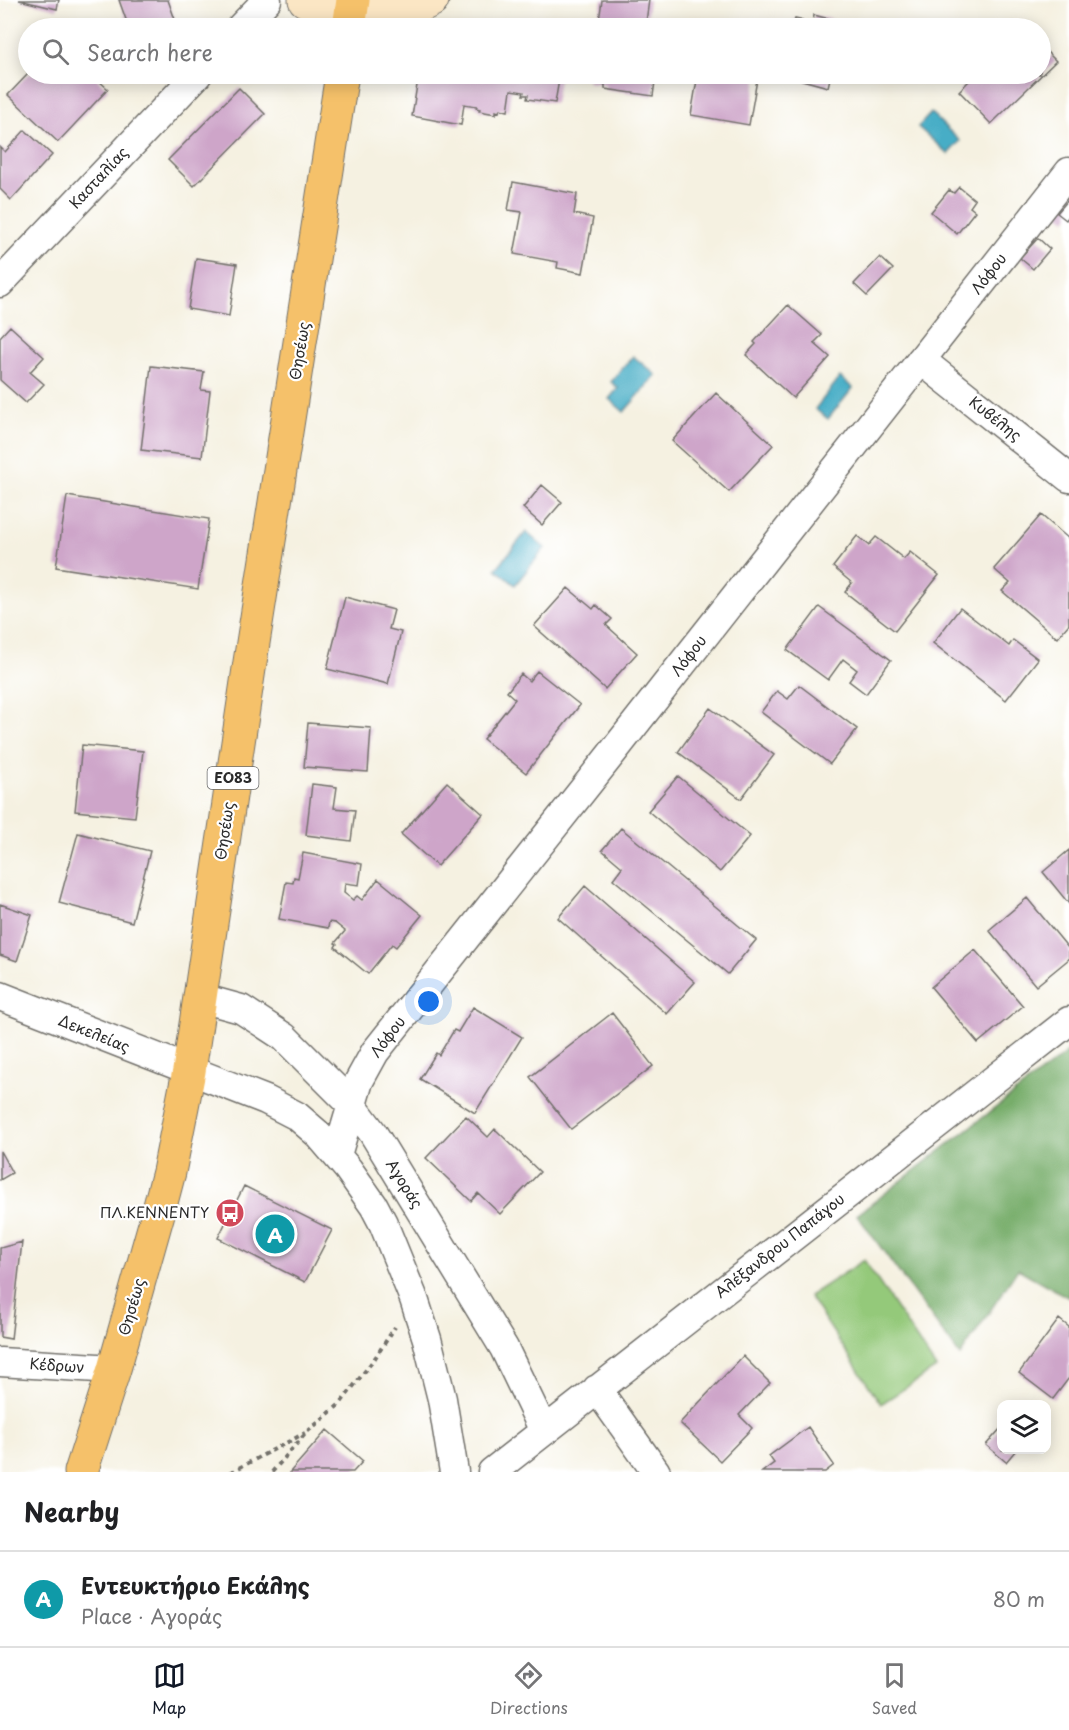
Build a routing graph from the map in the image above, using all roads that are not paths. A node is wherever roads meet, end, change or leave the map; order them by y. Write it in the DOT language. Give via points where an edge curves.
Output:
graph roads {
  1 [pos="267,0"];
  2 [pos="304,0"];
  3 [pos="432,0"];
  4 [pos="351,15"];
  5 [pos="250,18"];
  6 [pos="189,84"];
  7 [pos="340,84"];
  8 [pos="1069,172"];
  9 [pos="0,283"];
  10 [pos="921,360"];
  11 [pos="1069,478"];
  12 [pos="0,996"];
  13 [pos="201,998"];
  14 [pos="1069,1021"];
  15 [pos="189,1071"];
  16 [pos="351,1104"];
  17 [pos="337,1155"];
  18 [pos="0,1362"];
  19 [pos="114,1369"];
  20 [pos="597,1389"];
  21 [pos="544,1431"];
  22 [pos="81,1472"];
  23 [pos="454,1472"];
  24 [pos="492,1472"];
  25 [pos="656,1472"];
  1 -- 5 [label="street"];
  2 -- 4 [label="street"];
  3 -- 4 [label="street" via="407,12"];
  6 -- 9 [label="street, Κασταλίας"];
  7 -- 13 [label="main road, Θησέως / ΕΟ83"];
  8 -- 10 [label="street, Λόφου"];
  10 -- 11 [label="street, Κυβέλης"];
  10 -- 16 [label="street, Λόφου" via="375,1052"];
  12 -- 15 [label="street, Δεκελείας"];
  13 -- 15 [label="main road, Θησέως / ΕΟ83"];
  13 -- 16 [label="street, Αγοράς" via="241,1010 284,1037"];
  14 -- 20 [label="street, Αλέξανδρου Παπάγου"];
  15 -- 17 [label="street" via="284,1108 311,1127"];
  15 -- 19 [label="main road, Θησέως / ΕΟ83" via="169,1172"];
  16 -- 17 [label="street, Λόφου"];
  16 -- 21 [label="street, Αγοράς" via="373,1133 504,1348"];
  17 -- 23 [label="street" via="383,1223 414,1299 435,1371"];
  18 -- 19 [label="street, Κέδρων"];
  19 -- 22 [label="main road, Θησέως / ΕΟ83"];
  20 -- 21 [label="street, Αλέξανδρου Παπάγου"];
  20 -- 25 [label="street"];
  21 -- 24 [label="street, Αλέξανδρου Παπάγου"];
}
